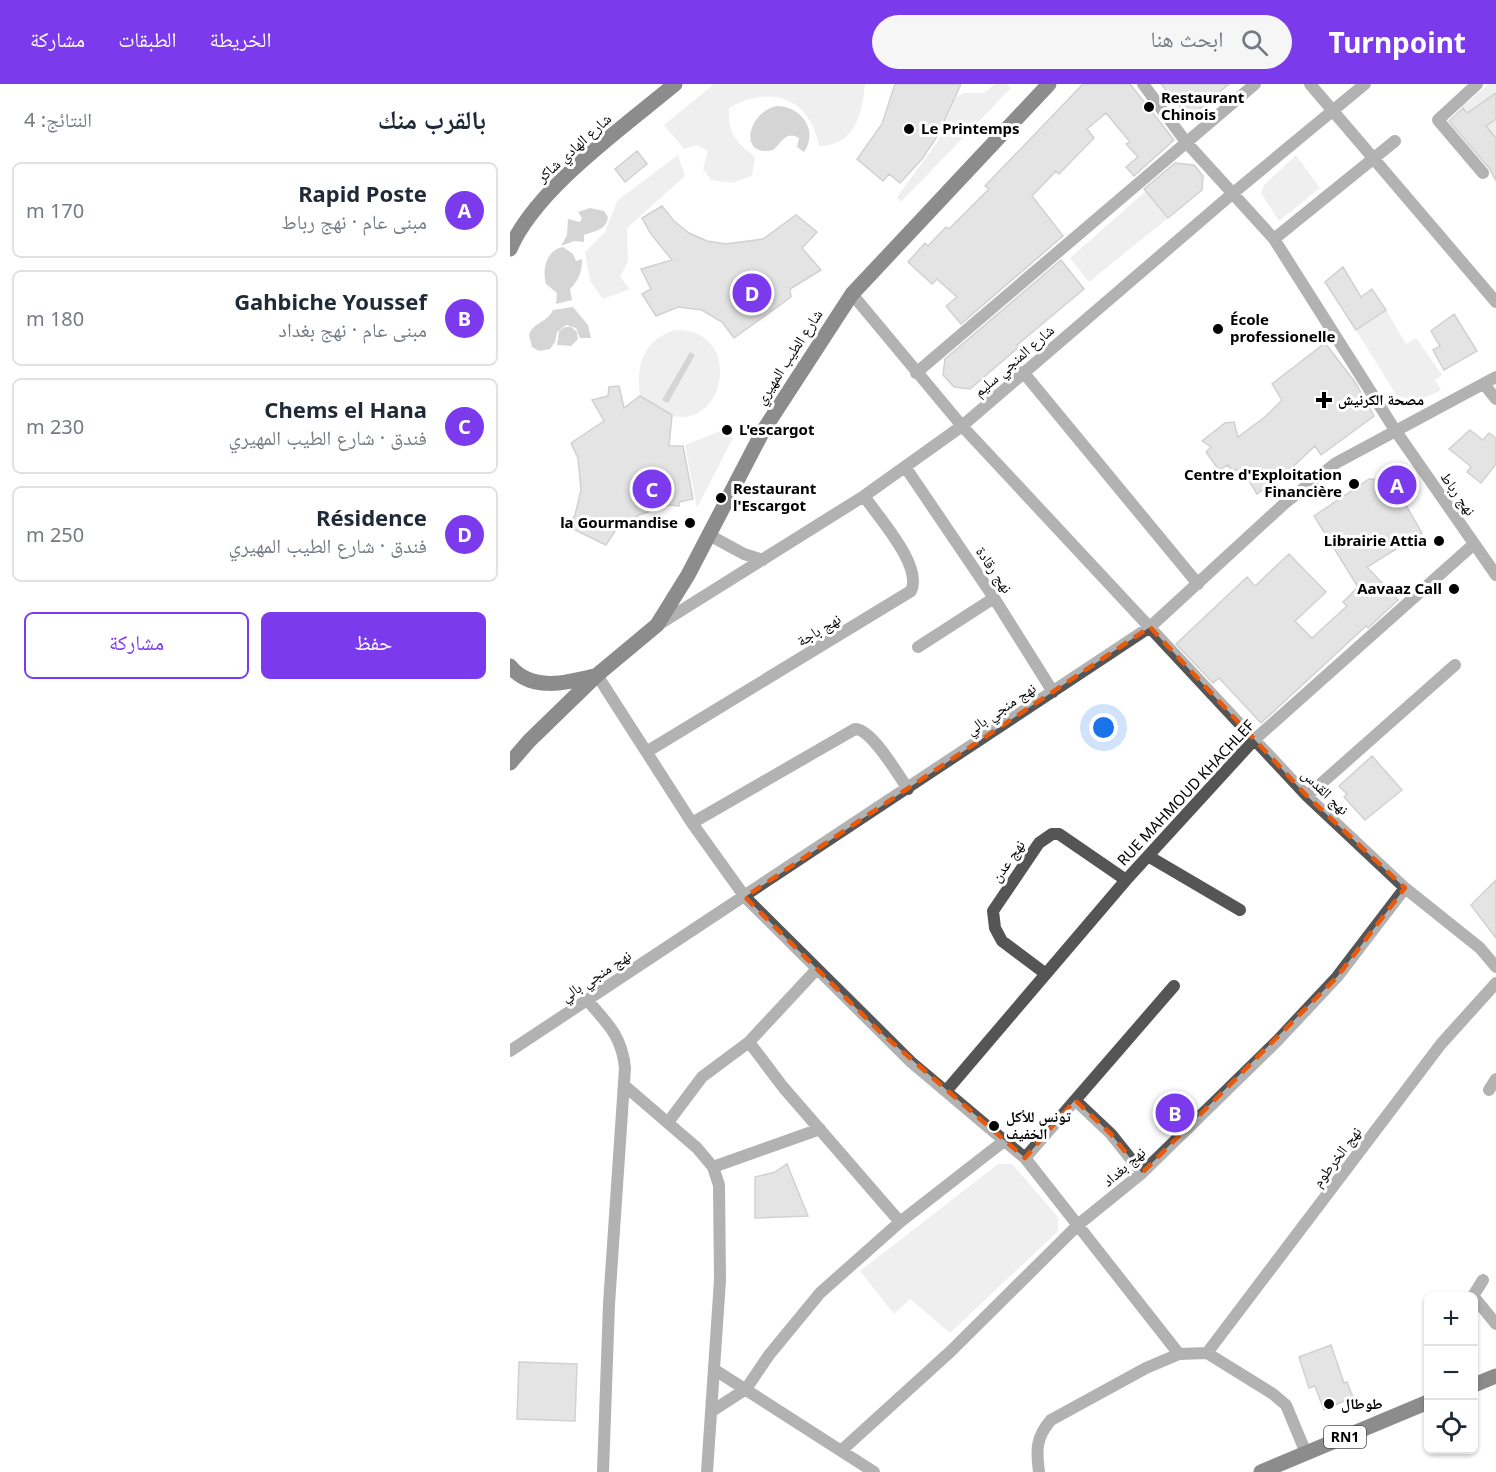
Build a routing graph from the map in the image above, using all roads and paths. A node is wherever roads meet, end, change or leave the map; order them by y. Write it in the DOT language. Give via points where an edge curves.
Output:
graph roads {
  1 [pos="675,84"];
  2 [pos="1049,84"];
  3 [pos="1143,84"];
  4 [pos="1255,84"];
  5 [pos="1310,84"];
  6 [pos="1365,84"];
  7 [pos="1477,84"];
  8 [pos="1331,110"];
  9 [pos="1395,141"];
  10 [pos="1186,142"];
  11 [pos="1373,158"];
  12 [pos="1483,173"];
  13 [pos="1232,194"];
  14 [pos="1274,238"];
  15 [pos="510,249"];
  16 [pos="852,294"];
  17 [pos="1496,302"];
  18 [pos="1023,372"];
  19 [pos="916,373"];
  20 [pos="1496,377"];
  21 [pos="1484,384"];
  22 [pos="1496,399"];
  23 [pos="962,426"];
  24 [pos="1395,430"];
  25 [pos="906,468"];
  26 [pos="864,496"];
  27 [pos="709,535"];
  28 [pos="1474,544"];
  29 [pos="763,560"];
  30 [pos="1496,574"];
  31 [pos="1198,584"];
  32 [pos="994,598"];
  33 [pos="657,625"];
  34 [pos="1150,627"];
  35 [pos="918,647"];
  36 [pos="1455,665"];
  37 [pos="510,666"];
  38 [pos="597,675"];
  39 [pos="1053,692"];
  40 [pos="1254,740"];
  41 [pos="648,751"];
  42 [pos="510,763"];
  43 [pos="908,789"];
  44 [pos="1307,796"];
  45 [pos="692,823"];
  46 [pos="1148,856"];
  47 [pos="1126,880"];
  48 [pos="1406,888"];
  49 [pos="745,897"];
  50 [pos="1240,910"];
  51 [pos="1495,965"];
  52 [pos="816,970"];
  53 [pos="1046,974"];
  54 [pos="1496,984"];
  55 [pos="1174,986"];
  56 [pos="587,1000"];
  57 [pos="749,1042"];
  58 [pos="510,1052"];
  59 [pos="625,1086"];
  60 [pos="947,1090"];
  61 [pos="1075,1100"];
  62 [pos="669,1121"];
  63 [pos="820,1129"];
  64 [pos="1004,1141"];
  65 [pos="1025,1158"];
  66 [pos="713,1167"];
  67 [pos="1142,1173"];
  68 [pos="900,1222"];
  69 [pos="1079,1224"];
  70 [pos="1483,1280"];
  71 [pos="1476,1292"];
  72 [pos="1478,1303"];
  73 [pos="1496,1324"];
  74 [pos="1207,1353"];
  75 [pos="1179,1354"];
  76 [pos="715,1370"];
  77 [pos="1496,1376"];
  78 [pos="1478,1383"];
  79 [pos="746,1389"];
  80 [pos="1424,1404"];
  81 [pos="712,1411"];
  82 [pos="842,1450"];
  83 [pos="1306,1453"];
  84 [pos="603,1472"];
  85 [pos="707,1472"];
  86 [pos="874,1472"];
  87 [pos="1039,1472"];
  88 [pos="1261,1472"];
  1 -- 15 [label="main road, شارع الهادي شاكر" via="578,166 543,201"];
  2 -- 16 [label="main road, شارع الطيب المهيري"];
  3 -- 10 [label="street, نهج رباط"];
  4 -- 10 [label="street"];
  5 -- 8 [label="street"];
  6 -- 8 [label="street, شارع المنجي سليم"];
  7 -- 12 [label="street" via="1438,120"];
  8 -- 11 [label="street"];
  8 -- 13 [label="street, شارع المنجي سليم"];
  9 -- 11 [label="street"];
  10 -- 13 [label="street, نهج رباط"];
  10 -- 19 [label="street"];
  11 -- 14 [label="street"];
  11 -- 17 [label="street"];
  13 -- 14 [label="street, نهج رباط"];
  13 -- 18 [label="street, شارع المنجي سليم"];
  14 -- 24 [label="street, نهج رباط"];
  16 -- 19 [label="street, نهج القدس"];
  16 -- 27 [label="main road, شارع الطيب المهيري" via="763,431"];
  18 -- 23 [label="street, شارع المنجي سليم"];
  18 -- 31 [label="street"];
  19 -- 23 [label="street, نهج القدس"];
  20 -- 21 [label="street, نهج منجي بالي"];
  21 -- 22 [label="street"];
  21 -- 24 [label="street, نهج منجي بالي"];
  23 -- 25 [label="street, شارع المنجي سليم"];
  23 -- 34 [label="street, نهج القدس"];
  24 -- 28 [label="street, نهج رباط"];
  24 -- 31 [label="street, نهج منجي بالي" via="1319,476"];
  25 -- 26 [label="street, شارع المنجي سليم"];
  25 -- 32 [label="street, نهج رقادة"];
  26 -- 29 [label="street, شارع المنجي سليم"];
  26 -- 41 [label="street, نهج باجة" via="909,560 915,578 911,591"];
  27 -- 29 [label="street"];
  27 -- 33 [label="main road, شارع الطيب المهيري"];
  28 -- 30 [label="street, نهج رباط"];
  28 -- 40 [label="street, RUE MAHMOUD KHACHLEF"];
  29 -- 33 [label="street, شارع المنجي سليم"];
  31 -- 34 [label="street, نهج منجي بالي"];
  32 -- 35 [label="street"];
  32 -- 39 [label="street, نهج رقادة"];
  33 -- 38 [label="main road, شارع الطيب المهيري"];
  34 -- 39 [label="street, نهج منجي بالي"];
  34 -- 40 [label="street, نهج القدس"];
  36 -- 44 [label="street"];
  37 -- 38 [label="main road" via="524,677 547,684"];
  38 -- 41 [label="street"];
  38 -- 42 [label="main road, شارع الطيب المهيري"];
  39 -- 43 [label="street, نهج منجي بالي"];
  40 -- 44 [label="street, نهج القدس"];
  40 -- 46 [label="street, RUE MAHMOUD KHACHLEF"];
  41 -- 45 [label="street"];
  43 -- 45 [label="street" via="867,732 855,729"];
  43 -- 49 [label="street, نهج منجي بالي"];
  44 -- 48 [label="street, نهج القدس"];
  45 -- 49 [label="street"];
  46 -- 47 [label="street, RUE MAHMOUD KHACHLEF"];
  46 -- 50 [label="street"];
  47 -- 53 [label="street, RUE MAHMOUD KHACHLEF"];
  47 -- 53 [label="street, نهج عدن" via="1059,834 1039,843 996,904 992,920 1002,941"];
  48 -- 51 [label="street, نهج القدس" via="1480,948"];
  48 -- 67 [label="street, نهج بغداد" via="1337,977"];
  49 -- 52 [label="street"];
  49 -- 56 [label="street, نهج منجي بالي"];
  52 -- 57 [label="street"];
  52 -- 60 [label="street" via="911,1062"];
  53 -- 60 [label="street, RUE MAHMOUD KHACHLEF"];
  54 -- 74 [label="street, نهج الخرطوم" via="1441,1044"];
  55 -- 61 [label="street"];
  56 -- 58 [label="street, نهج منجي بالي"];
  56 -- 59 [label="street" via="623,1048"];
  57 -- 62 [label="street" via="702,1077"];
  57 -- 63 [label="street"];
  59 -- 62 [label="street"];
  59 -- 84 [label="street" via="615,1188"];
  60 -- 64 [label="street"];
  61 -- 65 [label="street"];
  61 -- 67 [label="street" via="1111,1134"];
  62 -- 66 [label="street"];
  63 -- 66 [label="street"];
  63 -- 68 [label="street"];
  64 -- 65 [label="street"];
  64 -- 68 [label="street"];
  65 -- 69 [label="street"];
  66 -- 76 [label="street" via="721,1204"];
  67 -- 69 [label="street, نهج بغداد"];
  68 -- 79 [label="street" via="820,1293"];
  69 -- 75 [label="street"];
  69 -- 82 [label="street, نهج بغداد" via="951,1351"];
  70 -- 71 [label="street"];
  72 -- 73 [label="street"];
  74 -- 75 [label="street"];
  74 -- 83 [label="street" via="1286,1405"];
  75 -- 87 [label="street" via="1051,1420 1039,1434"];
  76 -- 79 [label="street"];
  76 -- 81 [label="street"];
  77 -- 78 [label="main road"];
  79 -- 81 [label="street"];
  79 -- 82 [label="street"];
  80 -- 83 [label="main road, RN1"];
  81 -- 85 [label="street"];
  82 -- 86 [label="street"];
  83 -- 88 [label="main road, RN1"];
}
